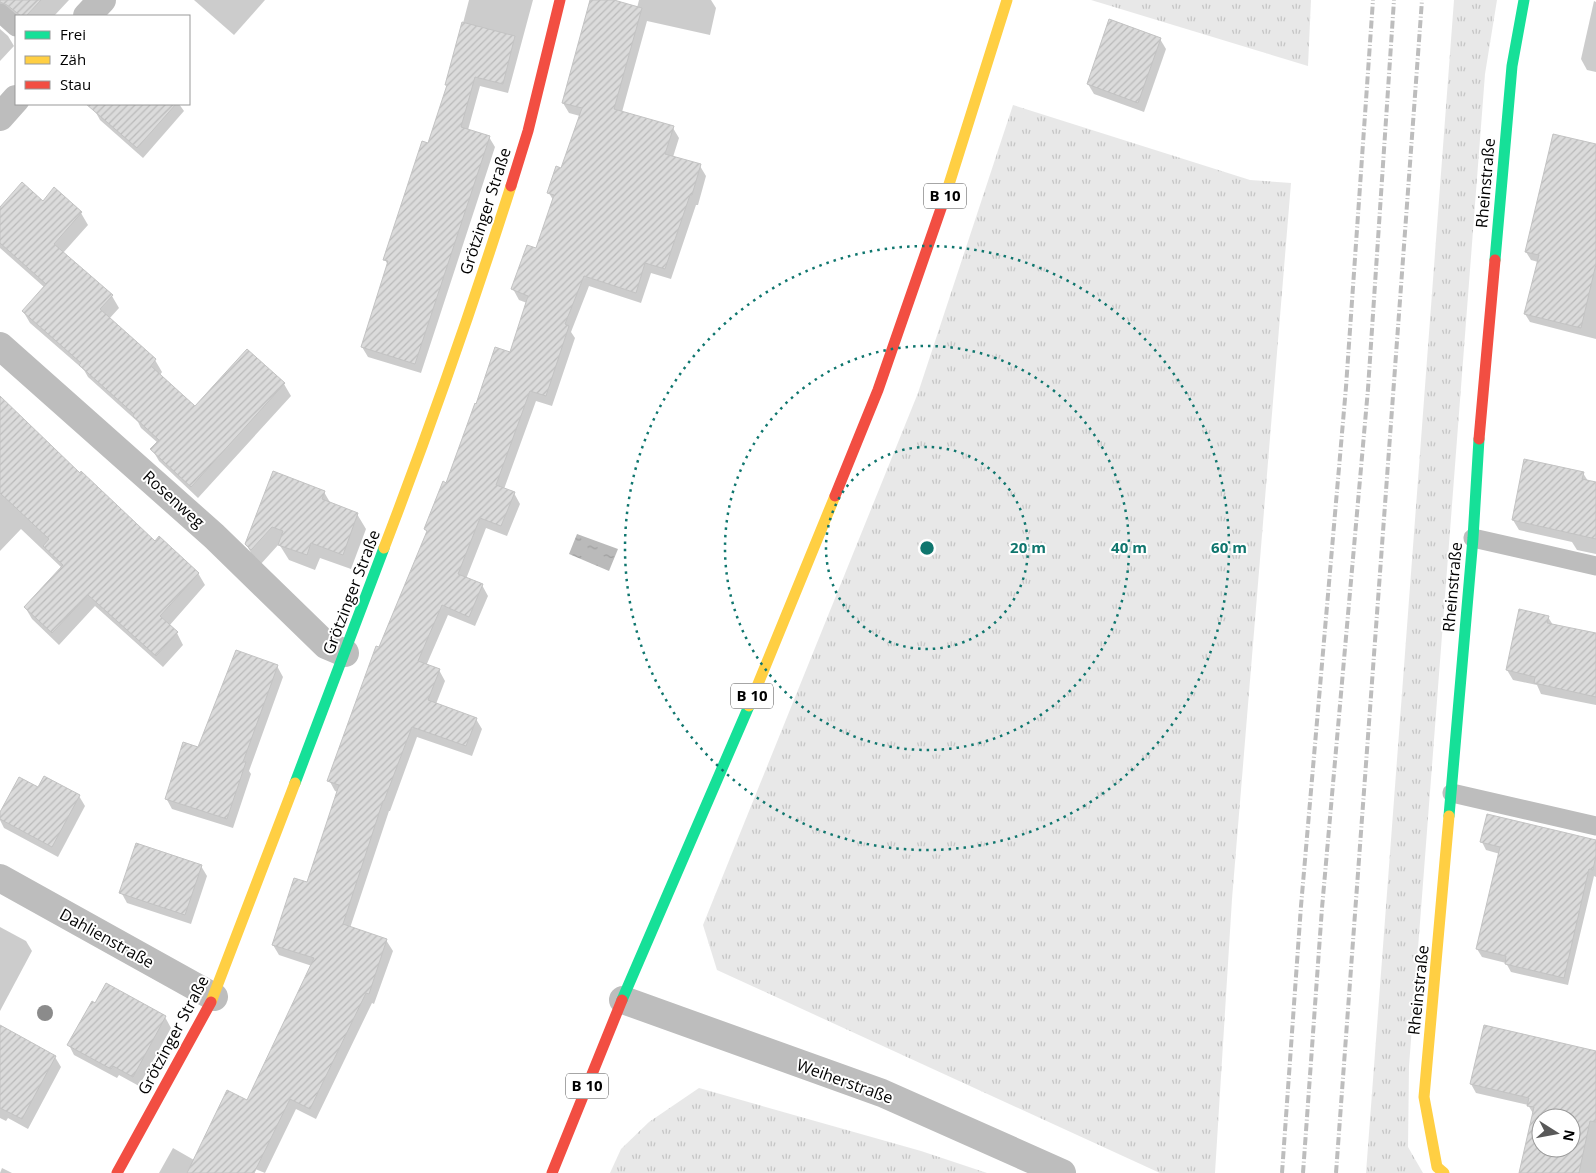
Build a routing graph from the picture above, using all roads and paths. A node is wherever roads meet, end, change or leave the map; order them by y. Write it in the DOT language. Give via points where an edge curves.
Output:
graph roads {
  1 [pos="102,0"];
  2 [pos="560,0"];
  3 [pos="1007,0"];
  4 [pos="1524,0"];
  5 [pos="0,12"];
  6 [pos="88,15"];
  7 [pos="15,26"];
  8 [pos="15,100"];
  9 [pos="0,117"];
  10 [pos="0,346"];
  11 [pos="1473,538"];
  12 [pos="1596,566"];
  13 [pos="345,653"];
  14 [pos="1452,793"];
  15 [pos="1596,826"];
  16 [pos="0,878"];
  17 [pos="214,997"];
  18 [pos="623,1000"];
  19 [pos="117,1173"];
  20 [pos="552,1173"];
  21 [pos="1062,1173"];
  22 [pos="1444,1173"];
  1 -- 6 [label="street"];
  2 -- 13 [label="street, Grötzinger Straße" via="528,131 471,310"];
  3 -- 18 [label="street, B 10" via="938,219 878,390"];
  4 -- 11 [label="street, Rheinstraße" via="1512,66 1477,459"];
  5 -- 7 [label="lane"];
  8 -- 9 [label="street"];
  10 -- 13 [label="street, Rosenweg" via="214,536 326,645"];
  11 -- 12 [label="lane"];
  11 -- 14 [label="street, Rheinstraße"];
  13 -- 17 [label="street, Grötzinger Straße"];
  14 -- 15 [label="lane"];
  14 -- 22 [label="street, Rheinstraße" via="1424,1097 1437,1167"];
  16 -- 17 [label="street, Dahlienstraße"];
  17 -- 19 [label="street, Grötzinger Straße"];
  18 -- 20 [label="street, B 10"];
  18 -- 21 [label="street, Weiherstraße" via="882,1093"];
}
